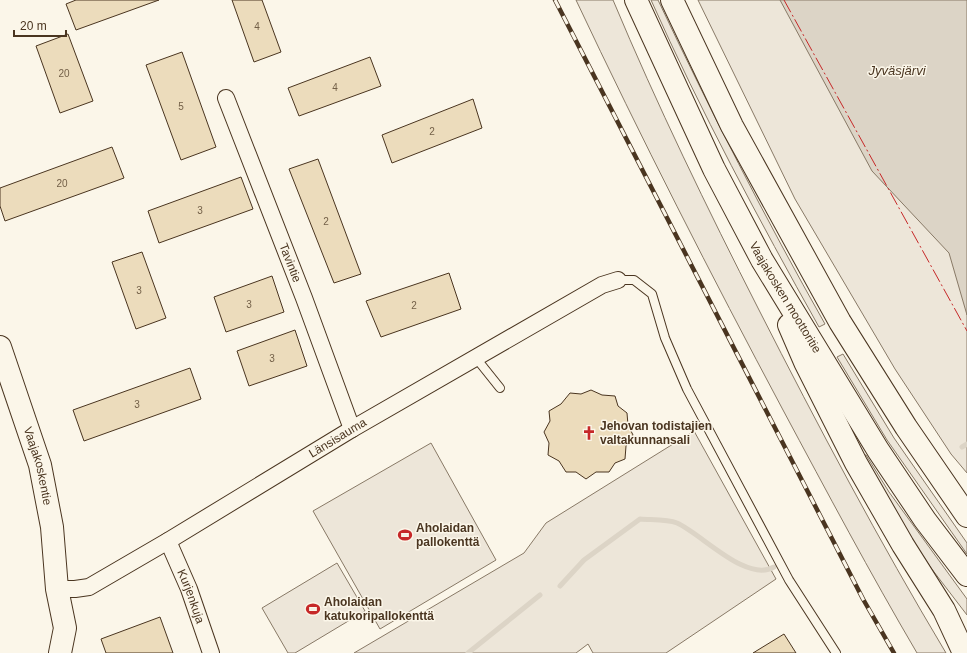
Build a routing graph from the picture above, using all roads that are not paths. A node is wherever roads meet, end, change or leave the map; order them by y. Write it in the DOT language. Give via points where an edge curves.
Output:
graph roads {
  1 [pos="636,0"];
  2 [pos="672,0"];
  3 [pos="226,98"];
  4 [pos="762,260"];
  5 [pos="618,280"];
  6 [pos="0,347"];
  7 [pos="476,358"];
  8 [pos="500,388"];
  9 [pos="352,429"];
  10 [pos="967,516"];
  11 [pos="168,541"];
  12 [pos="967,575"];
  13 [pos="57,589"];
  14 [pos="944,610"];
  15 [pos="967,634"];
  16 [pos="54,653"];
  17 [pos="60,653"];
  18 [pos="211,653"];
  19 [pos="836,653"];
  20 [pos="964,653"];
  1 -- 4 [label="main road, Vaajakosken moottoritie" via="714,168"];
  2 -- 10 [label="main road" via="732,126 836,316 881,389"];
  3 -- 9 [label="street, Tavintie"];
  4 -- 12 [label="main road, Vaajakosken moottoritie" via="878,450 925,520"];
  4 -- 14 [label="main road" via="804,362 856,464"];
  5 -- 7 [label="street, Länsisauma" via="602,285"];
  5 -- 19 [label="lane" via="634,280 652,294 665,338 687,389 788,580"];
  6 -- 13 [label="main road, Vaajakoskentie" via="40,465 52,527"];
  7 -- 8 [label="lane"];
  7 -- 9 [label="street, Länsisauma"];
  9 -- 11 [label="street, Länsisauma"];
  11 -- 13 [label="street, Länsisauma" via="89,586"];
  11 -- 18 [label="street, Kurjenkuja" via="189,589"];
  13 -- 16 [label="main road, Vaajakoskentie" via="48,627"];
  13 -- 17 [label="main road, Vaajakoskentie" via="65,628"];
  14 -- 15 [label="main road"];
  14 -- 20 [label="main road"];
}
